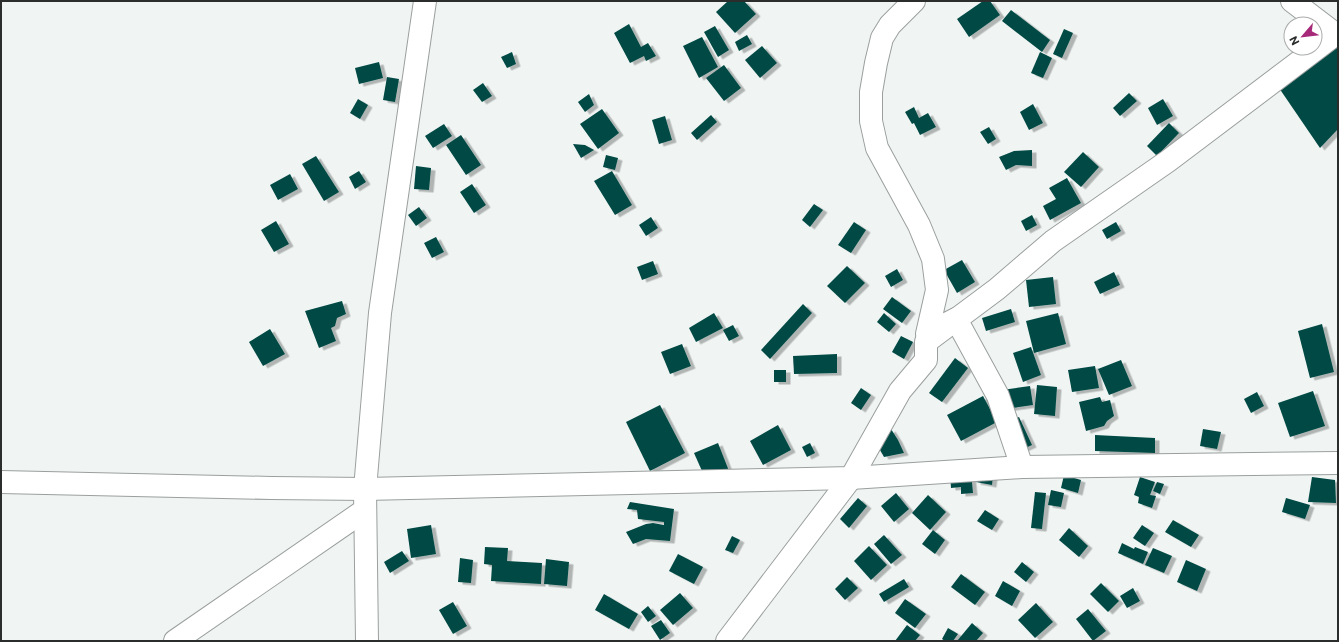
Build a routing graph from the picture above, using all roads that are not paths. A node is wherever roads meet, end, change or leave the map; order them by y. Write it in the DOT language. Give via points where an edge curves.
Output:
graph roads {
  1 [pos="425,1"];
  2 [pos="914,1"];
  3 [pos="1292,1"];
  4 [pos="1337,35"];
  5 [pos="956,318"];
  6 [pos="1338,463"];
  7 [pos="1022,467"];
  8 [pos="851,478"];
  9 [pos="1,482"];
  10 [pos="365,489"];
  11 [pos="365,510"];
  12 [pos="175,641"];
  13 [pos="368,641"];
  14 [pos="727,641"];
  1 -- 10 [label="street" via="380,313"];
  2 -- 5 [label="street" via="890,25 882,38 871,92 871,121 877,148 920,224 933,259 937,290 927,334"];
  3 -- 4 [label="street"];
  4 -- 5 [label="street" via="1168,161 1052,240 997,289"];
  5 -- 7 [label="street" via="998,396"];
  5 -- 8 [label="street" via="926,342 926,360 900,391"];
  6 -- 7 [label="street"];
  7 -- 8 [label="street"];
  8 -- 10 [label="street"];
  8 -- 14 [label="street"];
  9 -- 10 [label="street"];
  10 -- 11 [label="street"];
  11 -- 12 [label="street"];
  11 -- 13 [label="street"];
}
